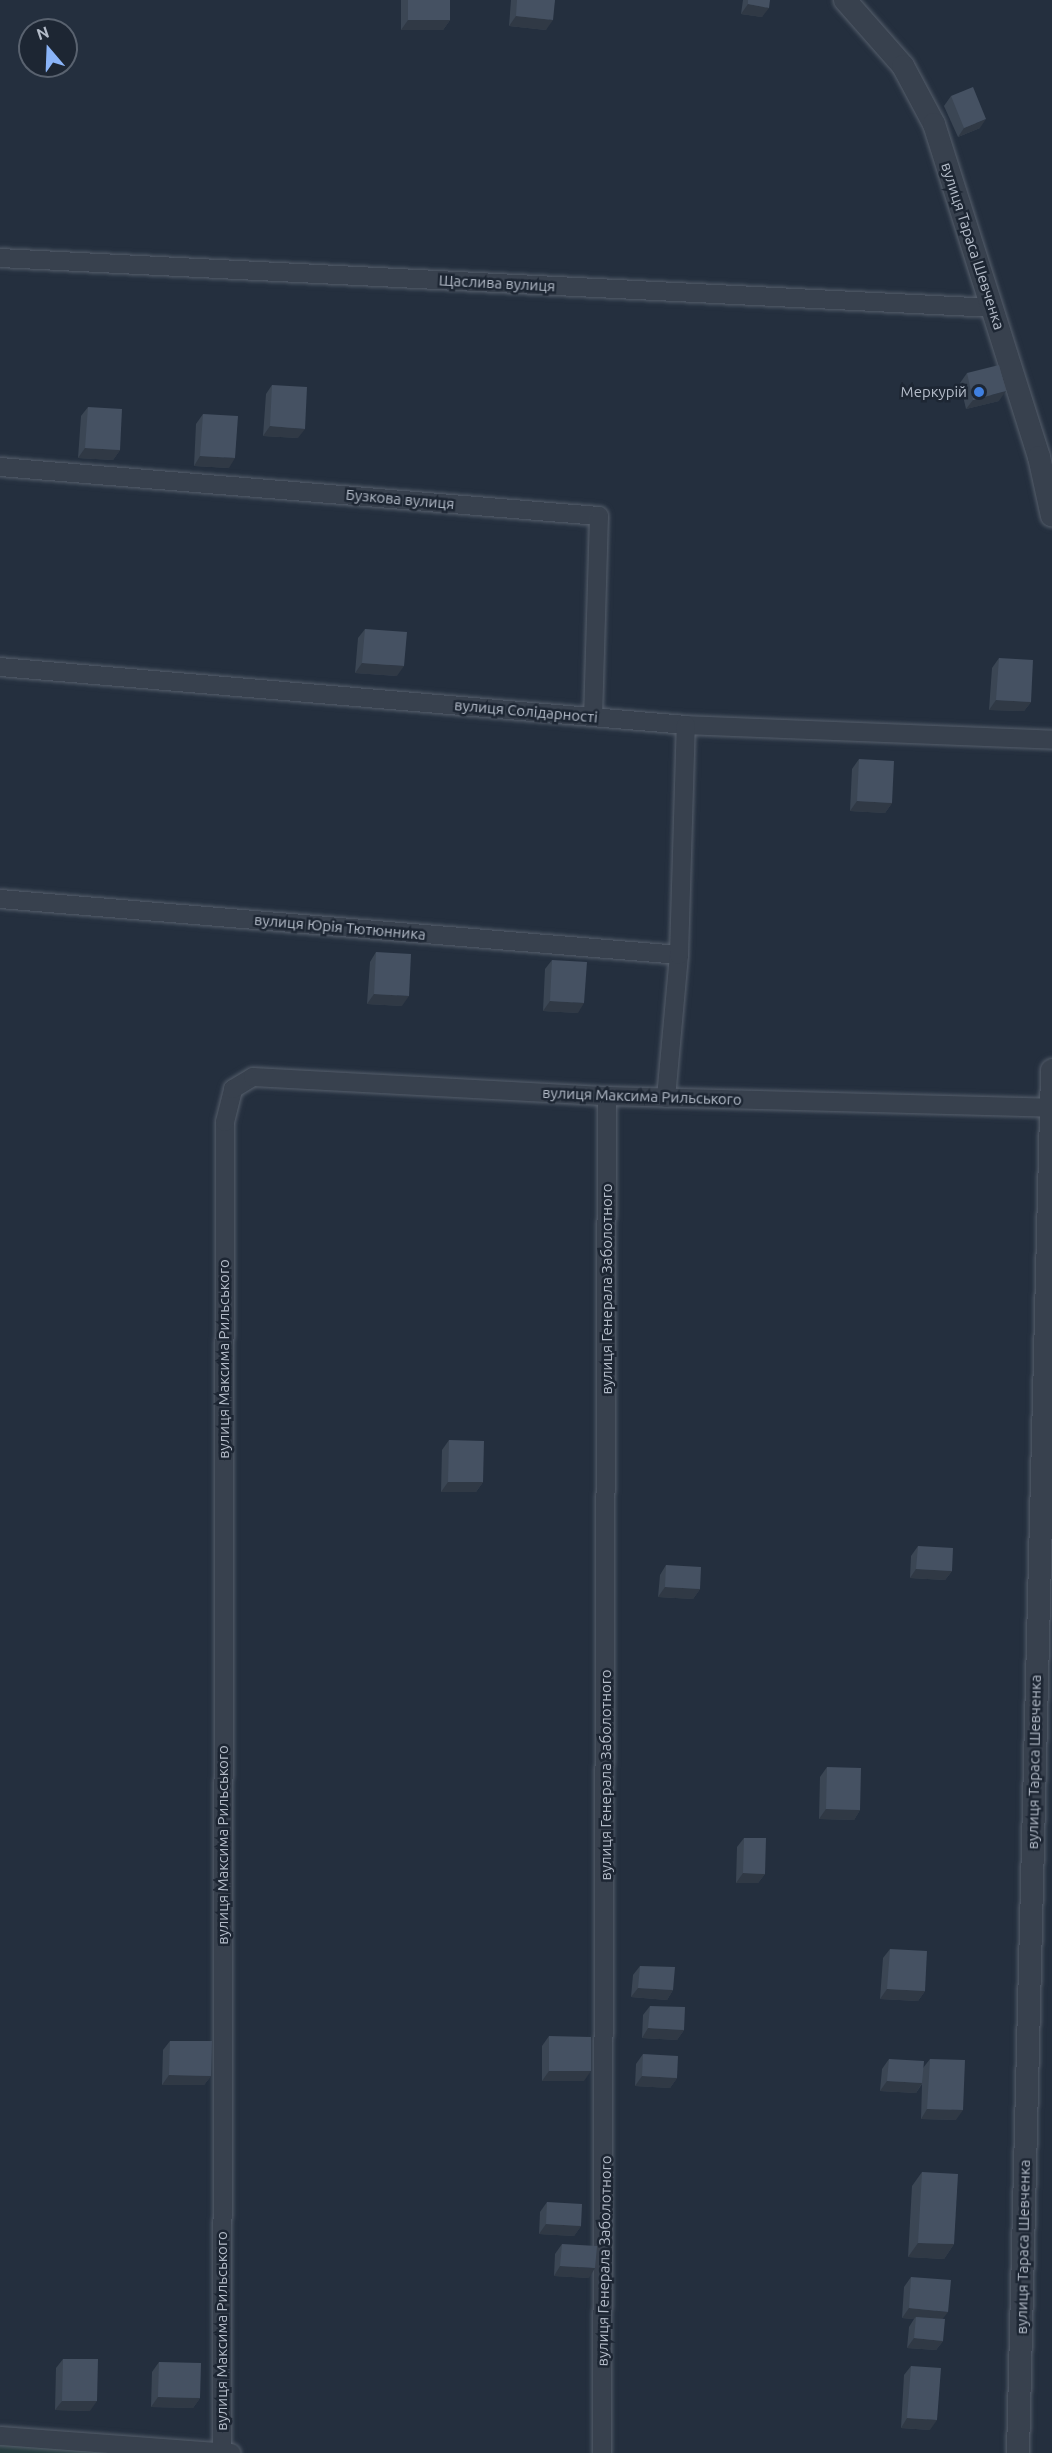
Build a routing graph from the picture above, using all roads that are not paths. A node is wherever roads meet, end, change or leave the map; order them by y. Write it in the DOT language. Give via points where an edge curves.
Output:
graph roads {
  1 [pos="845,0"];
  2 [pos="0,258"];
  3 [pos="993,308"];
  4 [pos="0,467"];
  5 [pos="1052,516"];
  6 [pos="0,667"];
  7 [pos="593,717"];
  8 [pos="686,724"];
  9 [pos="1052,740"];
  10 [pos="0,899"];
  11 [pos="679,955"];
  12 [pos="1052,1070"];
  13 [pos="607,1096"];
  14 [pos="666,1098"];
  15 [pos="1051,1108"];
  16 [pos="0,2436"];
  17 [pos="226,2452"];
  18 [pos="602,2453"];
  19 [pos="1018,2453"];
  1 -- 3 [label="street, вулиця Тараса Шевченка" via="903,66 926,106"];
  2 -- 3 [label="street, Щаслива вулиця"];
  3 -- 5 [label="street, вулиця Тараса Шевченка" via="1039,456"];
  4 -- 7 [label="street, Бузкова вулиця" via="600,516"];
  6 -- 7 [label="street, вулиця Солідарності"];
  7 -- 8 [label="street, вулиця Солідарності"];
  8 -- 9 [label="street, вулиця Солідарності"];
  8 -- 11 [label="street"];
  10 -- 11 [label="street, вулиця Юрія Тютюнника"];
  11 -- 14 [label="street"];
  12 -- 15 [label="street, вулиця Тараса Шевченка"];
  13 -- 14 [label="street, вулиця Максима Рильського"];
  13 -- 17 [label="street, вулиця Максима Рильського" via="253,1077 233,1089 225,1134"];
  13 -- 18 [label="street, вулиця Генерала Заболотного"];
  14 -- 15 [label="street, вулиця Максима Рильського"];
  15 -- 19 [label="street, вулиця Тараса Шевченка"];
  16 -- 17 [label="street"];
}
